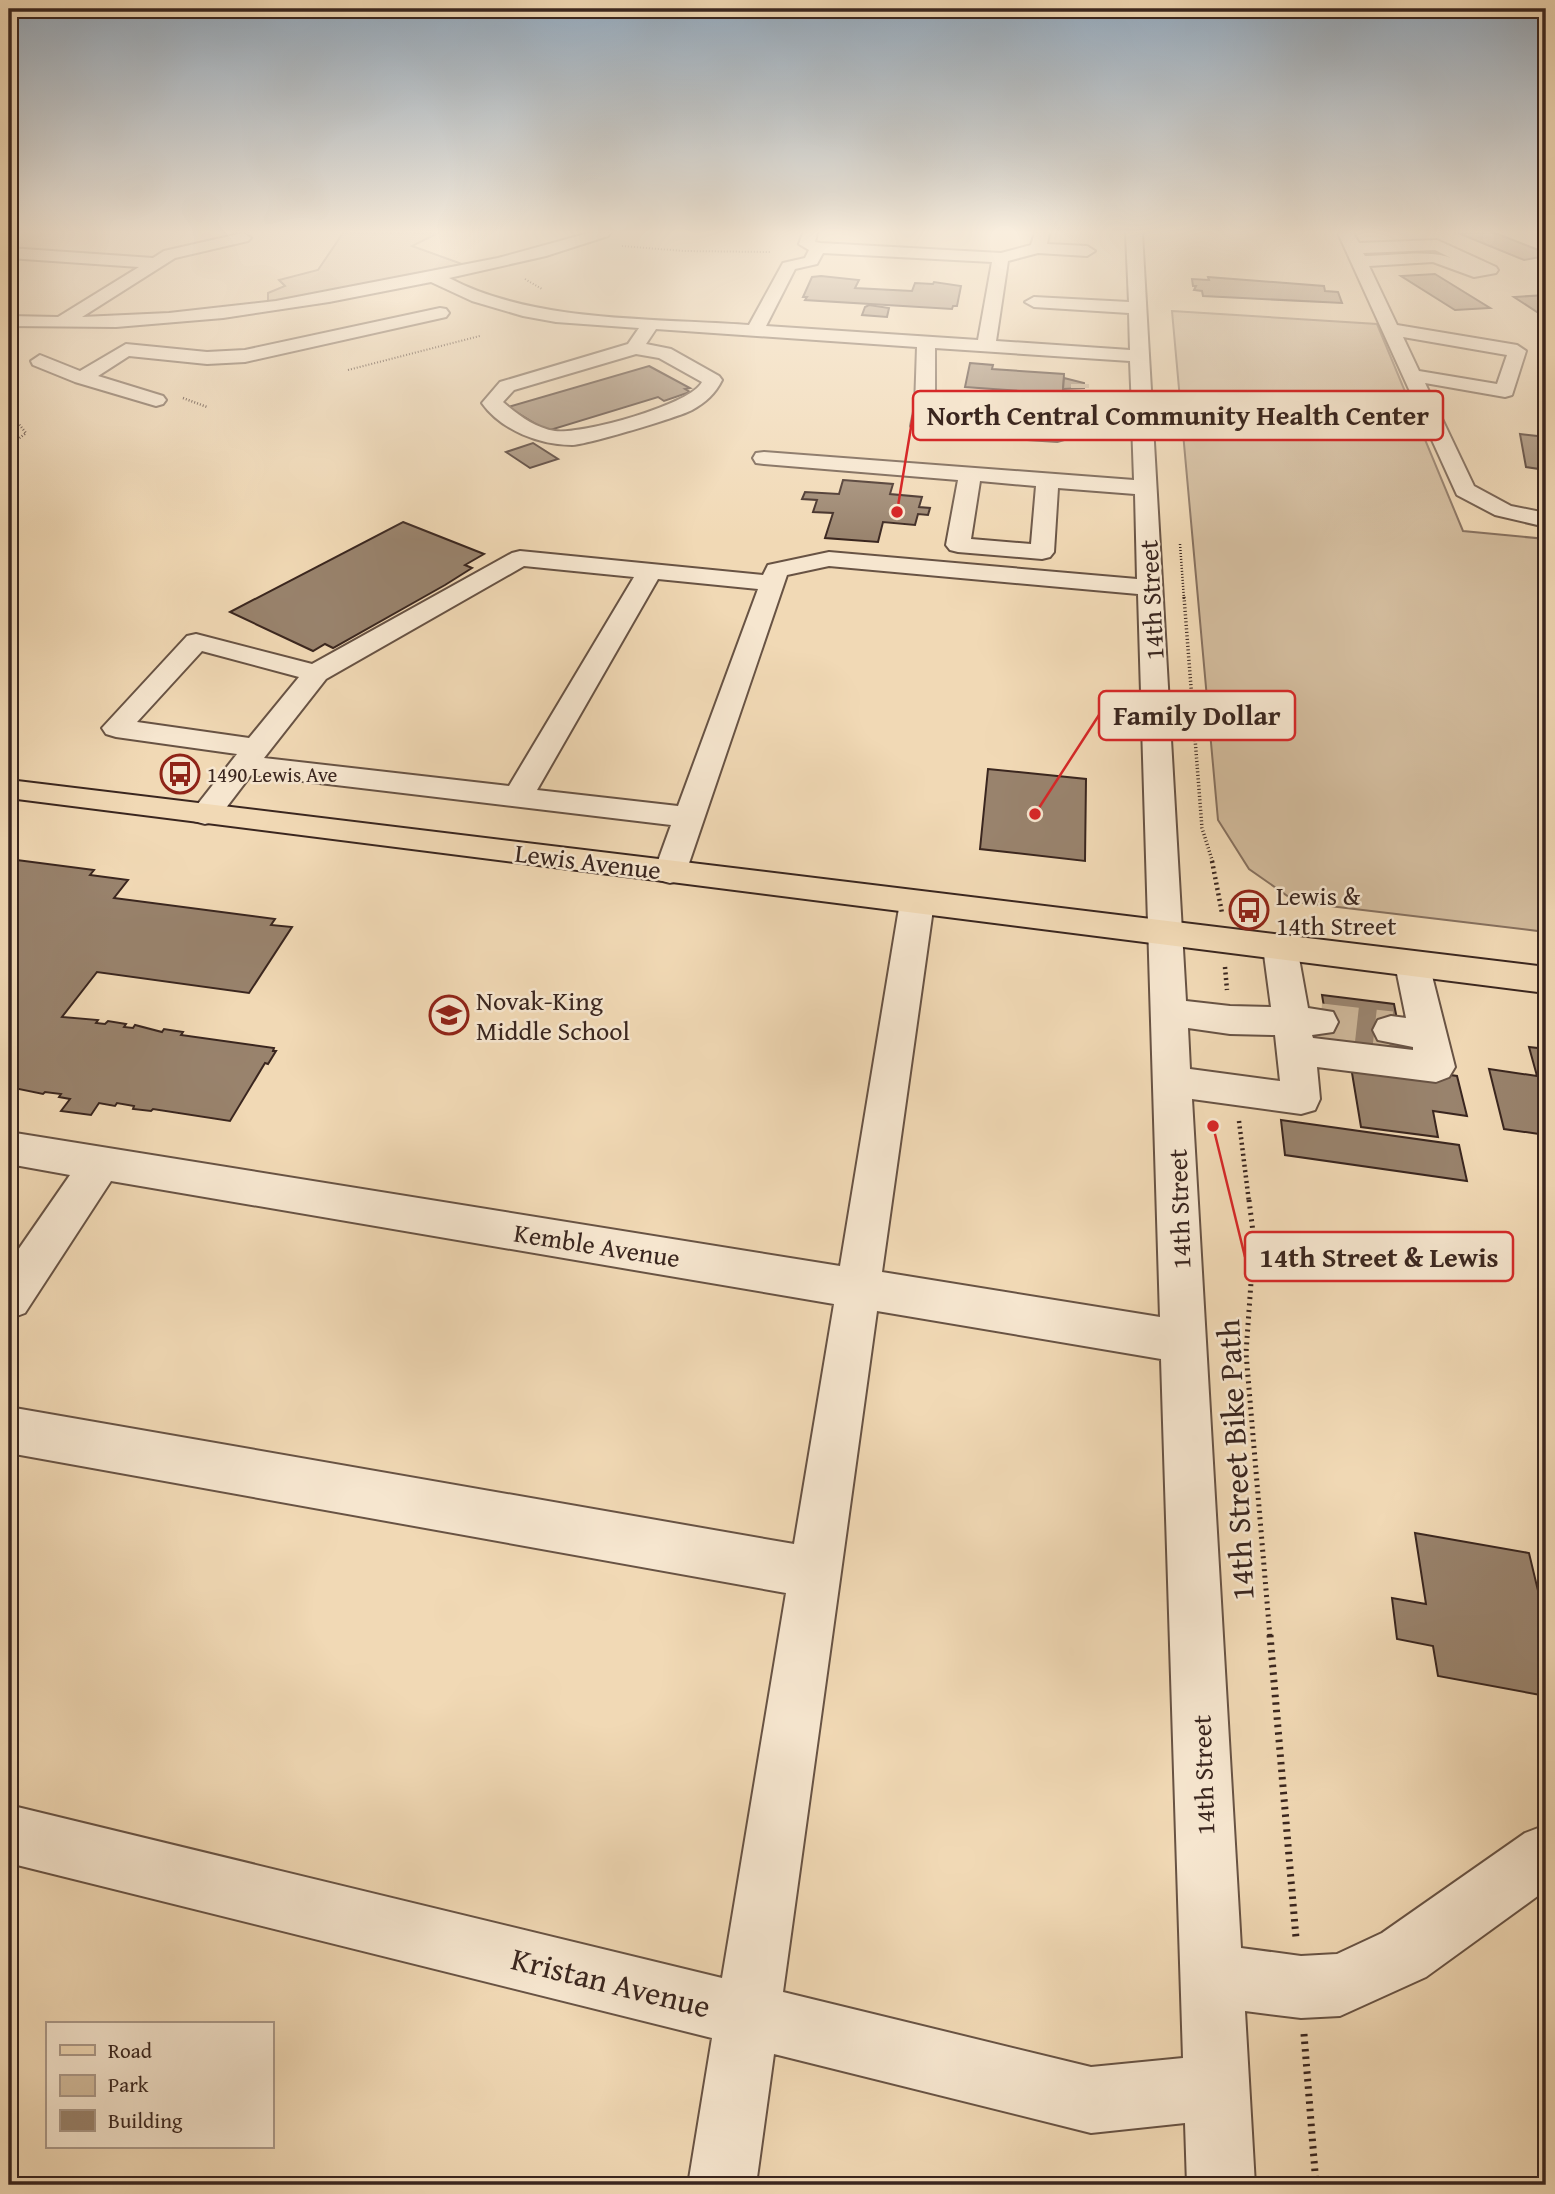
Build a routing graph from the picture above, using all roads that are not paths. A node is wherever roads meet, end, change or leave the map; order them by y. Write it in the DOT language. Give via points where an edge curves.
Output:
graph roads {
  1 [pos="86,335"];
  2 [pos="347,335"];
  3 [pos="643,335"];
  4 [pos="746,335"];
  5 [pos="803,335"];
  6 [pos="984,335"];
  7 [pos="1139,335"];
  8 [pos="1393,335"];
  9 [pos="1427,335"];
  10 [pos="148,336"];
  11 [pos="78,341"];
  12 [pos="926,343"];
  13 [pos="986,347"];
  14 [pos="635,348"];
  15 [pos="125,350"];
  16 [pos="1400,351"];
  17 [pos="59,352"];
  18 [pos="1080,352"];
  19 [pos="1425,355"];
  20 [pos="1140,356"];
  21 [pos="1487,366"];
  22 [pos="1511,370"];
  23 [pos="1411,375"];
  24 [pos="82,378"];
  25 [pos="712,380"];
  26 [pos="156,400"];
  27 [pos="1067,414"];
  28 [pos="1143,417"];
  29 [pos="764,458"];
  30 [pos="970,474"];
  31 [pos="1047,480"];
  32 [pos="1146,488"];
  33 [pos="1546,520"];
  34 [pos="650,571"];
  35 [pos="773,583"];
  36 [pos="1151,588"];
  37 [pos="316,673"];
  38 [pos="251,757"];
  39 [pos="9,789"];
  40 [pos="518,797"];
  41 [pos="205,814"];
  42 [pos="690,817"];
  43 [pos="670,872"];
  44 [pos="917,902"];
  45 [pos="1167,934"];
  46 [pos="1280,947"];
  47 [pos="1412,964"];
  48 [pos="1546,980"];
  49 [pos="1170,1012"];
  50 [pos="1303,1019"];
  51 [pos="1389,1022"];
  52 [pos="1427,1026"];
  53 [pos="1173,1082"];
  54 [pos="9,1148"];
  55 [pos="101,1163"];
  56 [pos="858,1288"];
  57 [pos="9,1299"];
  58 [pos="1185,1342"];
  59 [pos="9,1430"];
  60 [pos="815,1573"];
  61 [pos="9,1834"];
  62 [pos="1546,1854"];
  63 [pos="1212,1975"];
  64 [pos="749,2016"];
  65 [pos="1217,2087"];
  66 [pos="722,2185"];
  67 [pos="1221,2185"];
  1 -- 11 [label="street"];
  2 -- 15 [label="street" via="226,359"];
  3 -- 14 [label="street"];
  4 -- 25 [label="street"];
  5 -- 12 [label="street"];
  6 -- 13 [label="street"];
  7 -- 20 [label="street, 14th Street"];
  8 -- 16 [label="street"];
  9 -- 22 [label="street" via="1517,351"];
  10 -- 15 [label="street"];
  12 -- 13 [label="street"];
  12 -- 27 [label="street" via="921,426 1057,435"];
  13 -- 18 [label="street"];
  14 -- 25 [label="street" via="664,352"];
  14 -- 25 [label="street" via="507,386 492,403 515,423 549,437 575,439 683,407 706,391"];
  15 -- 24 [label="street"];
  16 -- 19 [label="street"];
  16 -- 23 [label="street"];
  17 -- 24 [label="street" via="30,365"];
  18 -- 20 [label="street"];
  18 -- 27 [label="street" via="1080,380"];
  20 -- 28 [label="street, 14th Street"];
  21 -- 22 [label="street"];
  22 -- 23 [label="street" via="1505,391"];
  23 -- 33 [label="street" via="1465,490 1486,506"];
  24 -- 26 [label="street"];
  27 -- 28 [label="street"];
  28 -- 32 [label="street, 14th Street"];
  29 -- 30 [label="street"];
  30 -- 31 [label="street"];
  30 -- 31 [label="street" via="958,545 1042,552"];
  31 -- 32 [label="street"];
  32 -- 36 [label="street, 14th Street"];
  34 -- 35 [label="street"];
  34 -- 37 [label="street" via="520,558"];
  34 -- 40 [label="street"];
  35 -- 36 [label="street" via="778,570 829,559"];
  35 -- 42 [label="street"];
  36 -- 45 [label="street, 14th Street"];
  37 -- 38 [label="street"];
  37 -- 38 [label="street" via="196,642 116,728"];
  38 -- 40 [label="street"];
  38 -- 41 [label="street"];
  39 -- 41 [label="main road, Lewis Avenue"];
  40 -- 42 [label="street"];
  41 -- 43 [label="main road, Lewis Avenue"];
  42 -- 43 [label="street"];
  43 -- 44 [label="main road, Lewis Avenue"];
  44 -- 45 [label="main road, Lewis Avenue"];
  44 -- 56 [label="street"];
  45 -- 46 [label="main road, Lewis Avenue"];
  45 -- 49 [label="street, 14th Street"];
  46 -- 47 [label="main road, Lewis Avenue"];
  46 -- 50 [label="street"];
  47 -- 48 [label="main road, Lewis Avenue"];
  47 -- 52 [label="street"];
  49 -- 50 [label="street" via="1230,1020"];
  49 -- 53 [label="street, 14th Street"];
  50 -- 52 [label="street" via="1436,1067"];
  50 -- 53 [label="street" via="1301,1099"];
  51 -- 52 [label="street"];
  53 -- 58 [label="street, 14th Street"];
  54 -- 55 [label="street, Kemble Avenue"];
  55 -- 56 [label="street, Kemble Avenue"];
  55 -- 57 [label="street"];
  56 -- 58 [label="street, Kemble Avenue"];
  56 -- 60 [label="street"];
  58 -- 63 [label="street, 14th Street"];
  59 -- 60 [label="street"];
  60 -- 64 [label="street"];
  61 -- 64 [label="street, Kristan Avenue"];
  62 -- 63 [label="street" via="1404,1955 1340,1985 1301,1987"];
  63 -- 65 [label="street, 14th Street"];
  64 -- 65 [label="street, Kristan Avenue" via="1091,2100"];
  64 -- 66 [label="street"];
  65 -- 67 [label="street, 14th Street"];
}
